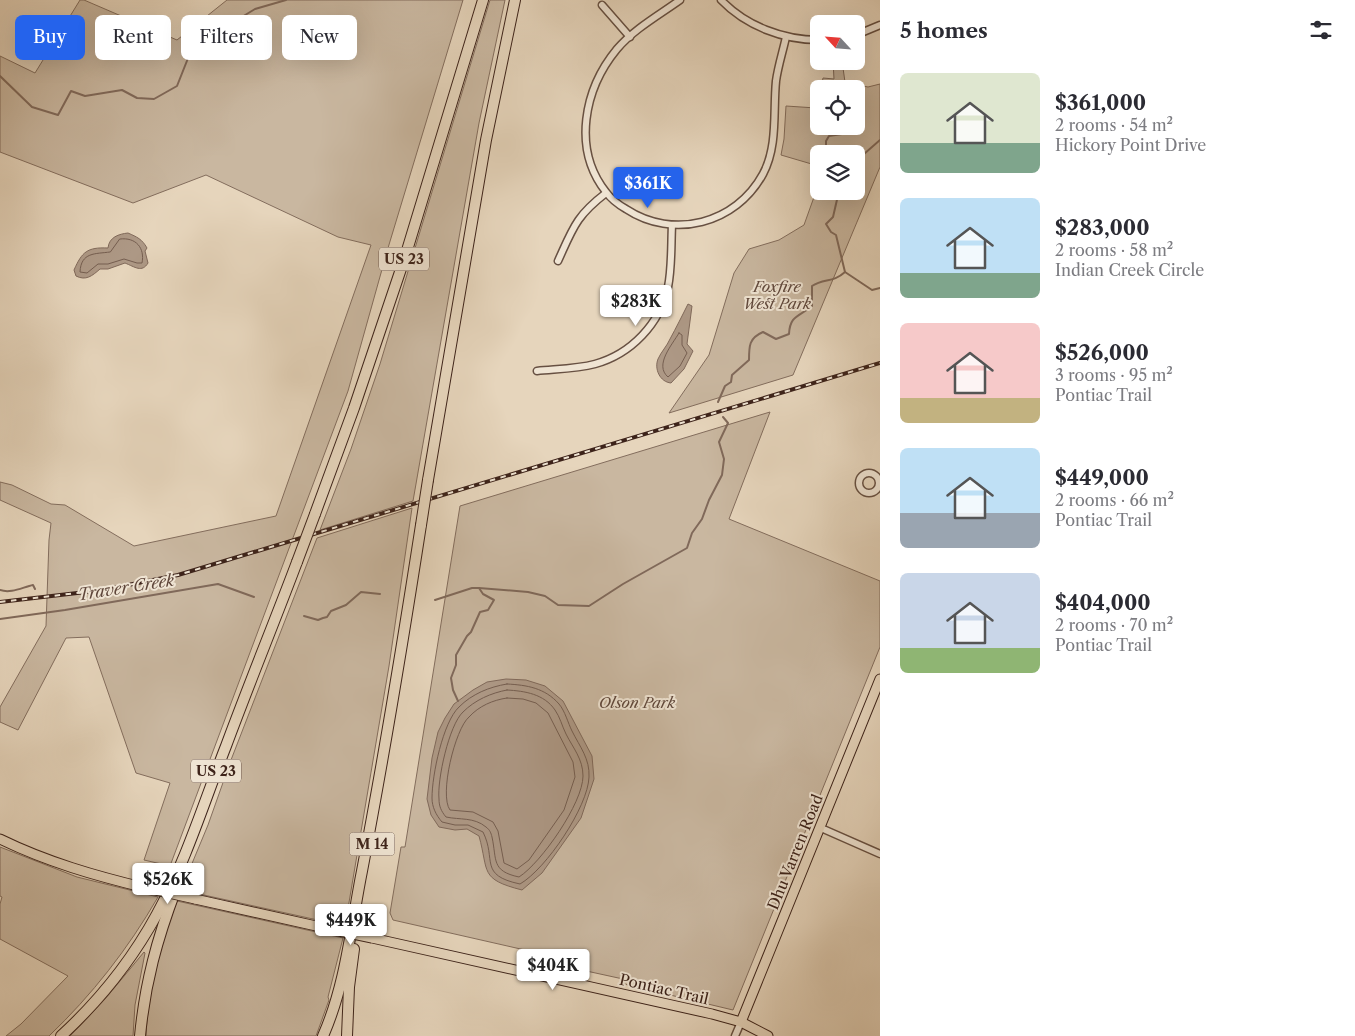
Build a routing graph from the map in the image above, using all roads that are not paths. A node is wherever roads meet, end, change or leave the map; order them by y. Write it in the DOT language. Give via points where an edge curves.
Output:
graph roads {
  1 [pos="483,0"];
  2 [pos="515,0"];
  3 [pos="680,0"];
  4 [pos="721,0"];
  5 [pos="602,5"];
  6 [pos="880,25"];
  7 [pos="865,31"];
  8 [pos="786,36"];
  9 [pos="630,37"];
  10 [pos="810,39"];
  11 [pos="606,193"];
  12 [pos="672,225"];
  13 [pos="558,261"];
  14 [pos="537,371"];
  15 [pos="258,664"];
  16 [pos="880,679"];
  17 [pos="382,765"];
  18 [pos="820,828"];
  19 [pos="0,839"];
  20 [pos="880,854"];
  21 [pos="741,1022"];
  22 [pos="61,1036"];
  23 [pos="140,1036"];
  24 [pos="323,1036"];
  25 [pos="347,1036"];
  26 [pos="735,1036"];
  27 [pos="768,1036"];
  1 -- 15 [label="highway, US 23, bridge" via="405,257 354,408"];
  2 -- 17 [label="highway, bridge" via="486,140"];
  3 -- 9 [label="street"];
  4 -- 8 [label="street" via="751,22"];
  5 -- 9 [label="street"];
  6 -- 7 [label="street"];
  8 -- 10 [label="street"];
  8 -- 12 [label="street" via="776,81 772,148 762,175 747,196 725,213 702,222"];
  9 -- 11 [label="street" via="601,72 586,118 588,156"];
  11 -- 12 [label="street" via="636,216"];
  11 -- 13 [label="street" via="578,219"];
  12 -- 14 [label="street" via="666,292 658,314 645,333 624,351 606,360"];
  15 -- 22 [label="highway, US 23" via="179,868 156,916 118,974"];
  15 -- 23 [label="highway" via="232,743 171,901 147,982"];
  16 -- 18 [label="main road, Dhu Varren Road"];
  17 -- 24 [label="highway" via="344,967"];
  17 -- 25 [label="highway, M 14" via="371,857 351,973"];
  18 -- 20 [label="street"];
  18 -- 21 [label="main road, Dhu Varren Road"];
  19 -- 21 [label="main road, Pontiac Trail, bridge" via="66,866 146,888"];
  21 -- 26 [label="street, Dhu Varren Road"];
  21 -- 27 [label="main road, Pontiac Trail"];
}
